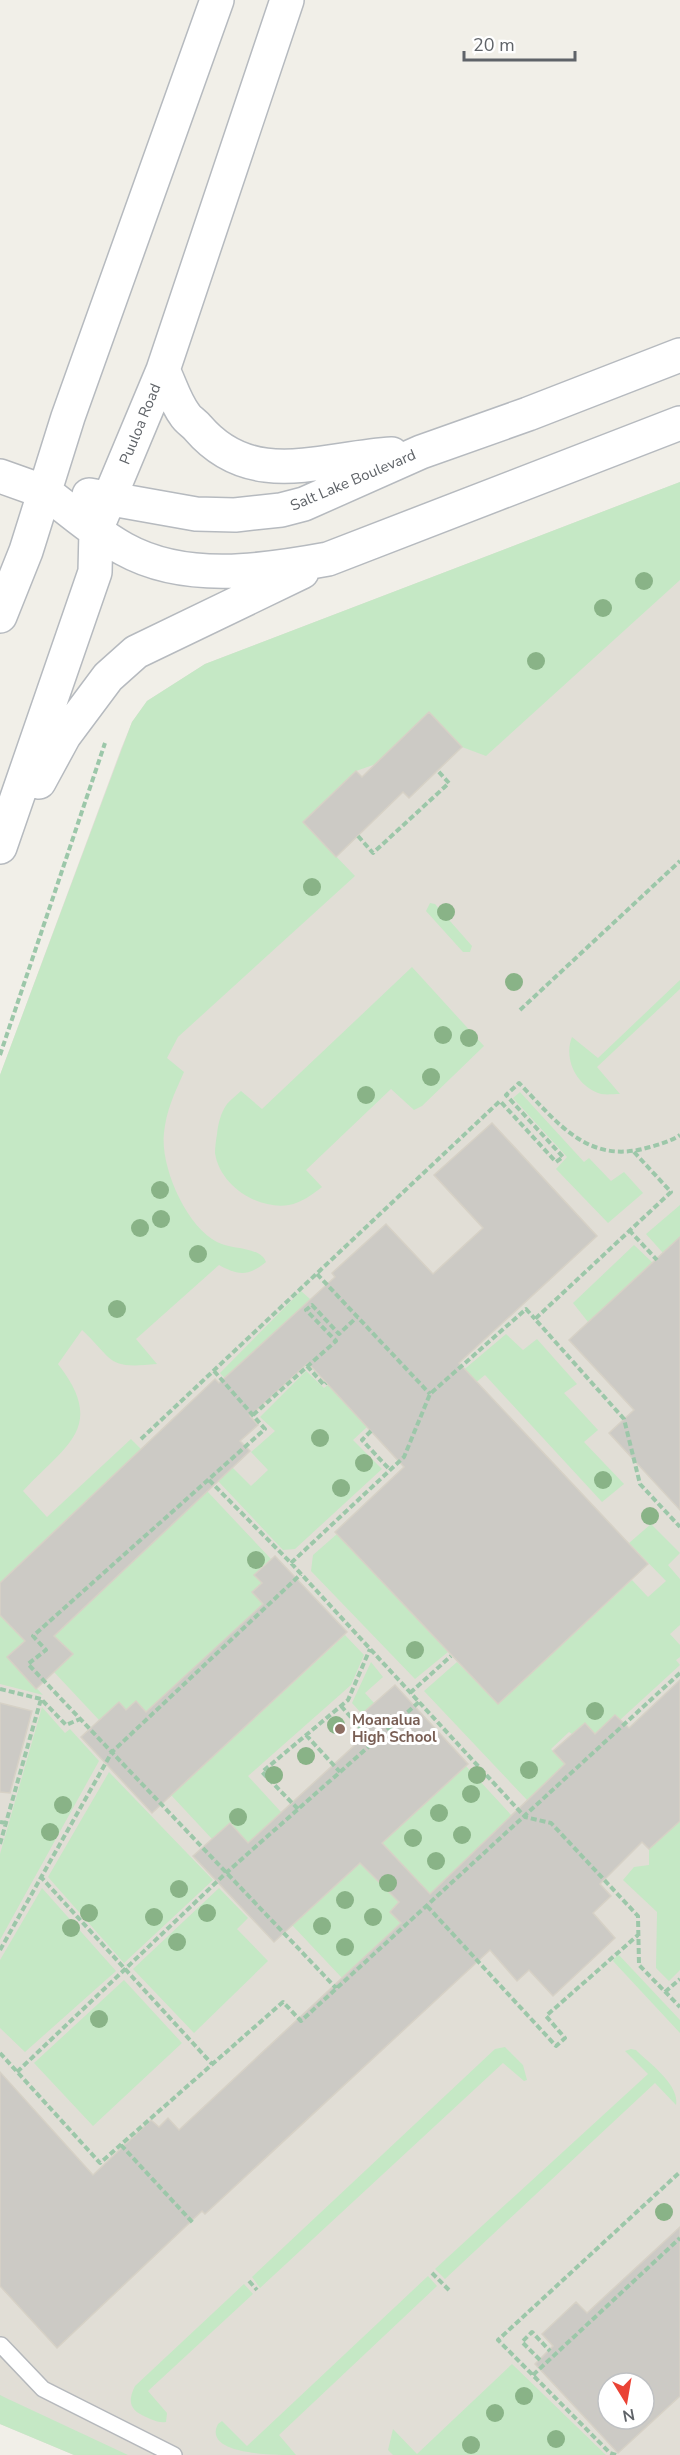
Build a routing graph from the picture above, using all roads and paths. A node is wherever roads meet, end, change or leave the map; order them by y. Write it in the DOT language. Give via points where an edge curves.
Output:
graph roads {
  1 [pos="217,0"];
  2 [pos="287,0"];
  3 [pos="680,355"];
  4 [pos="163,370"];
  5 [pos="680,423"];
  6 [pos="421,452"];
  7 [pos="0,476"];
  8 [pos="45,492"];
  9 [pos="110,497"];
  10 [pos="96,530"];
  11 [pos="328,559"];
  12 [pos="0,616"];
  13 [pos="108,733"];
  14 [pos="438,771"];
  15 [pos="358,836"];
  16 [pos="0,847"];
  17 [pos="0,855"];
  18 [pos="680,861"];
  19 [pos="520,1010"];
  20 [pos="0,1055"];
  21 [pos="680,1135"];
  22 [pos="634,1152"];
  23 [pos="629,1230"];
  24 [pos="657,1260"];
  25 [pos="317,1274"];
  26 [pos="357,1317"];
  27 [pos="535,1319"];
  28 [pos="307,1366"];
  29 [pos="214,1371"];
  30 [pos="326,1383"];
  31 [pos="430,1394"];
  32 [pos="253,1415"];
  33 [pos="371,1431"];
  34 [pos="141,1439"];
  35 [pos="390,1470"];
  36 [pos="209,1480"];
  37 [pos="680,1527"];
  38 [pos="291,1563"];
  39 [pos="301,1574"];
  40 [pos="370,1649"];
  41 [pos="451,1656"];
  42 [pos="680,1673"];
  43 [pos="0,1689"];
  44 [pos="410,1693"];
  45 [pos="41,1699"];
  46 [pos="419,1702"];
  47 [pos="341,1706"];
  48 [pos="80,1719"];
  49 [pos="306,1735"];
  50 [pos="373,1742"];
  51 [pos="112,1752"];
  52 [pos="340,1772"];
  53 [pos="298,1809"];
  54 [pos="525,1817"];
  55 [pos="0,1821"];
  56 [pos="6,1823"];
  57 [pos="0,1844"];
  58 [pos="226,1873"];
  59 [pos="40,1876"];
  60 [pos="427,1906"];
  61 [pos="638,1934"];
  62 [pos="0,1950"];
  63 [pos="124,1970"];
  64 [pos="680,1979"];
  65 [pos="336,1988"];
  66 [pos="665,1992"];
  67 [pos="680,2007"];
  68 [pos="0,2054"];
  69 [pos="212,2064"];
  70 [pos="17,2072"];
  71 [pos="121,2145"];
  72 [pos="680,2172"];
  73 [pos="194,2224"];
  74 [pos="680,2238"];
  75 [pos="432,2273"];
  76 [pos="249,2281"];
  77 [pos="257,2290"];
  78 [pos="449,2290"];
  79 [pos="1,2345"];
  80 [pos="550,2352"];
  81 [pos="540,2360"];
  82 [pos="533,2375"];
  83 [pos="174,2455"];
  84 [pos="616,2455"];
  1 -- 8 [label="main road" via="68,417"];
  2 -- 4 [label="main road, Puuloa Road"];
  3 -- 6 [label="main road, Salt Lake Boulevard"];
  4 -- 6 [label="main road" via="185,415 208,440 233,457 258,466 286,467"];
  4 -- 9 [label="main road, Puuloa Road"];
  5 -- 11 [label="main road"];
  6 -- 9 [label="main road, Salt Lake Boulevard" via="303,504 264,512 196,514"];
  7 -- 8 [label="main road"];
  8 -- 9 [label="main road, Salt Lake Boulevard"];
  8 -- 10 [label="main road"];
  8 -- 12 [label="main road"];
  9 -- 10 [label="main road, Puuloa Road"];
  10 -- 11 [label="main road" via="126,550 170,565 203,570 270,569"];
  10 -- 16 [label="main road, Puuloa Road" via="95,572"];
  11 -- 17 [label="main road" via="136,652 108,677 64,736"];
  13 -- 20 [label="path"];
  14 -- 15 [label="path" via="449,783 373,853"];
  18 -- 19 [label="path"];
  21 -- 22 [label="path"];
  22 -- 23 [label="path" via="671,1192"];
  22 -- 25 [label="path" via="601,1151 568,1134 519,1083 506,1095 563,1156 556,1162 500,1101"];
  23 -- 24 [label="path"];
  23 -- 27 [label="path"];
  25 -- 26 [label="path"];
  25 -- 29 [label="path"];
  26 -- 28 [label="path" via="339,1334 312,1305 306,1310 336,1341"];
  26 -- 31 [label="path"];
  27 -- 31 [label="path" via="526,1309"];
  27 -- 37 [label="path" via="624,1419 640,1484"];
  28 -- 30 [label="path"];
  28 -- 32 [label="path"];
  29 -- 32 [label="path"];
  29 -- 34 [label="path"];
  31 -- 35 [label="path" via="404,1457"];
  32 -- 36 [label="path" via="265,1429"];
  33 -- 35 [label="path" via="362,1440"];
  35 -- 38 [label="path"];
  36 -- 38 [label="path"];
  36 -- 48 [label="path" via="33,1636 46,1650 28,1664"];
  38 -- 39 [label="path"];
  39 -- 40 [label="path"];
  39 -- 51 [label="path"];
  40 -- 44 [label="path"];
  40 -- 47 [label="path" via="348,1700"];
  41 -- 44 [label="path"];
  42 -- 54 [label="path"];
  43 -- 45 [label="path"];
  44 -- 46 [label="path"];
  45 -- 48 [label="path" via="66,1725"];
  45 -- 56 [label="path"];
  46 -- 50 [label="path"];
  46 -- 54 [label="path"];
  47 -- 49 [label="path"];
  47 -- 50 [label="path"];
  48 -- 51 [label="path"];
  49 -- 52 [label="path"];
  49 -- 53 [label="path" via="262,1772"];
  50 -- 52 [label="path"];
  51 -- 58 [label="path"];
  51 -- 59 [label="path"];
  52 -- 53 [label="path"];
  53 -- 58 [label="path"];
  54 -- 60 [label="path"];
  54 -- 61 [label="path" via="551,1823 638,1916"];
  55 -- 56 [label="path"];
  56 -- 57 [label="path"];
  58 -- 63 [label="path"];
  58 -- 65 [label="path"];
  59 -- 62 [label="path"];
  59 -- 63 [label="path"];
  60 -- 61 [label="path" via="556,2046 565,2038 546,2016"];
  60 -- 65 [label="path"];
  61 -- 66 [label="path" via="639,1965"];
  63 -- 69 [label="path"];
  63 -- 70 [label="path"];
  64 -- 66 [label="path"];
  65 -- 69 [label="path" via="301,2021 283,2002"];
  66 -- 67 [label="path"];
  68 -- 70 [label="path"];
  69 -- 71 [label="path"];
  70 -- 71 [label="path" via="100,2163"];
  71 -- 73 [label="path"];
  72 -- 82 [label="path" via="498,2340"];
  74 -- 82 [label="path"];
  75 -- 78 [label="path"];
  76 -- 77 [label="path"];
  79 -- 83 [label="lane" via="43,2389"];
  80 -- 81 [label="path" via="532,2332 522,2342"];
  82 -- 84 [label="path"];
}
